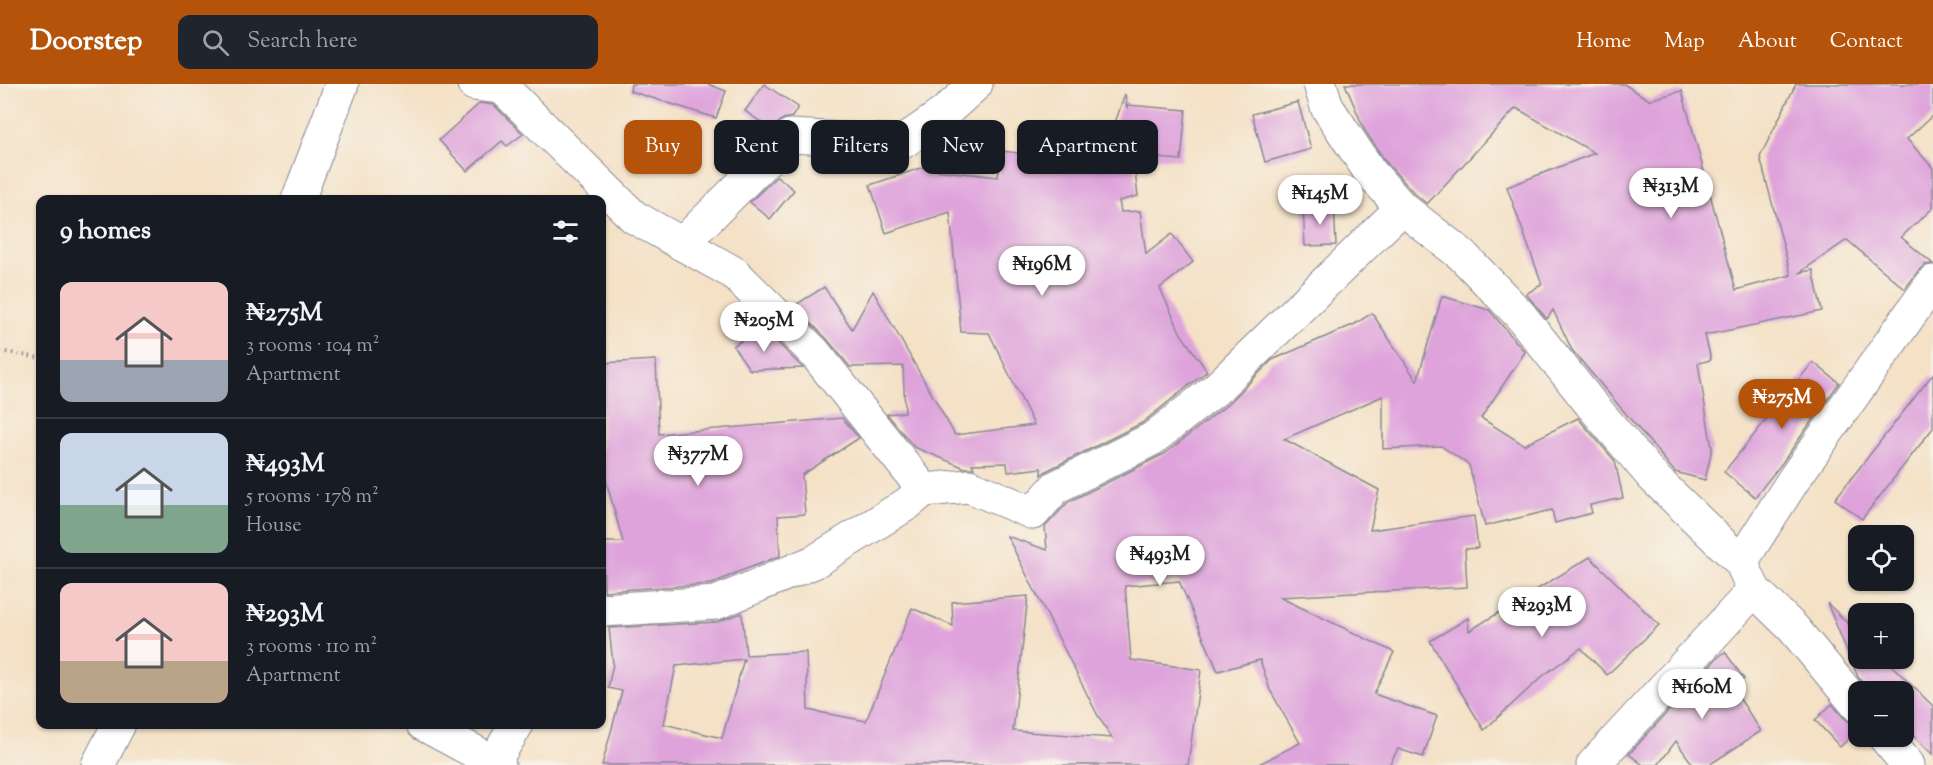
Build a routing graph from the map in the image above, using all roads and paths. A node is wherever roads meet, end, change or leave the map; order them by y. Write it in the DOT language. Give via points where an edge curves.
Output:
graph roads {
  1 [pos="342,84"];
  2 [pos="474,84"];
  3 [pos="976,84"];
  4 [pos="1320,84"];
  5 [pos="300,195"];
  6 [pos="1402,208"];
  7 [pos="682,244"];
  8 [pos="1933,282"];
  9 [pos="0,351"];
  10 [pos="36,357"];
  11 [pos="924,489"];
  12 [pos="1747,576"];
  13 [pos="606,610"];
  14 [pos="1848,694"];
  15 [pos="117,729"];
  16 [pos="432,729"];
  17 [pos="514,729"];
  18 [pos="1893,747"];
  19 [pos="496,764"];
  20 [pos="99,765"];
  21 [pos="1593,765"];
  22 [pos="1908,765"];
  1 -- 5 [label="street"];
  2 -- 7 [label="street" via="502,87 634,217"];
  3 -- 7 [label="street" via="903,142 790,136"];
  4 -- 6 [label="street" via="1327,107 1364,162"];
  6 -- 11 [label="street" via="1216,389 1152,439 1056,487 1034,513 969,486"];
  6 -- 12 [label="street" via="1462,255 1520,315 1653,477"];
  7 -- 11 [label="street" via="734,273 814,352"];
  8 -- 12 [label="street" via="1794,479"];
  9 -- 10 [label="path"];
  11 -- 13 [label="street" via="908,504 814,562 716,603"];
  12 -- 14 [label="street"];
  12 -- 21 [label="street"];
  15 -- 20 [label="street"];
  16 -- 19 [label="street"];
  17 -- 19 [label="street"];
  18 -- 22 [label="street"];
}
